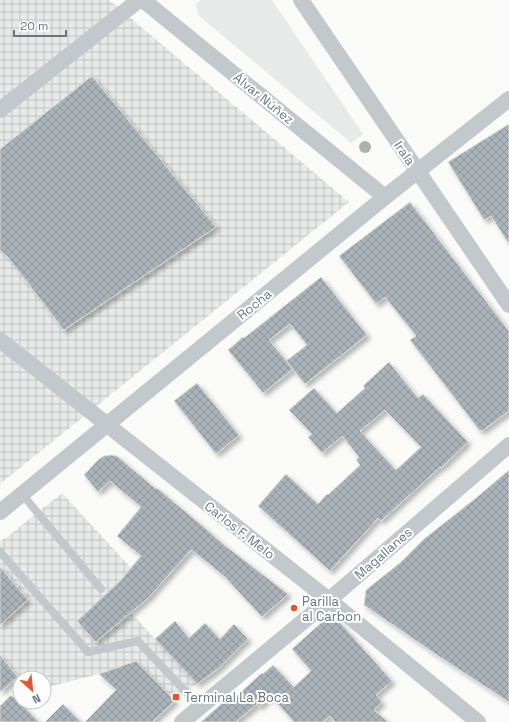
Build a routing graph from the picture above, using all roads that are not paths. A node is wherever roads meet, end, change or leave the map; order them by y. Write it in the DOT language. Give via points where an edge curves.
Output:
graph roads {
  1 [pos="139,0"];
  2 [pos="143,0"];
  3 [pos="301,0"];
  4 [pos="509,99"];
  5 [pos="0,110"];
  6 [pos="418,172"];
  7 [pos="385,197"];
  8 [pos="509,305"];
  9 [pos="0,340"];
  10 [pos="107,425"];
  11 [pos="509,446"];
  12 [pos="22,494"];
  13 [pos="0,512"];
  14 [pos="0,552"];
  15 [pos="101,589"];
  16 [pos="329,600"];
  17 [pos="200,707"];
  18 [pos="182,722"];
  19 [pos="478,722"];
  1 -- 5 [label="street"];
  2 -- 7 [label="street, Álvar Núñez"];
  3 -- 6 [label="street, Irala"];
  4 -- 6 [label="street, Rocha"];
  6 -- 7 [label="street, Rocha"];
  6 -- 8 [label="street, Irala"];
  7 -- 10 [label="street, Rocha"];
  9 -- 10 [label="street, Carlos F. Melo"];
  10 -- 12 [label="street, Rocha"];
  10 -- 16 [label="street, Carlos F. Melo"];
  11 -- 16 [label="street, Magallanes"];
  12 -- 13 [label="street, Rocha"];
  12 -- 15 [label="lane"];
  14 -- 17 [label="lane" via="88,652 138,641"];
  16 -- 17 [label="street, Magallanes"];
  16 -- 19 [label="street, Carlos F. Melo"];
  17 -- 18 [label="street, Magallanes"];
}
